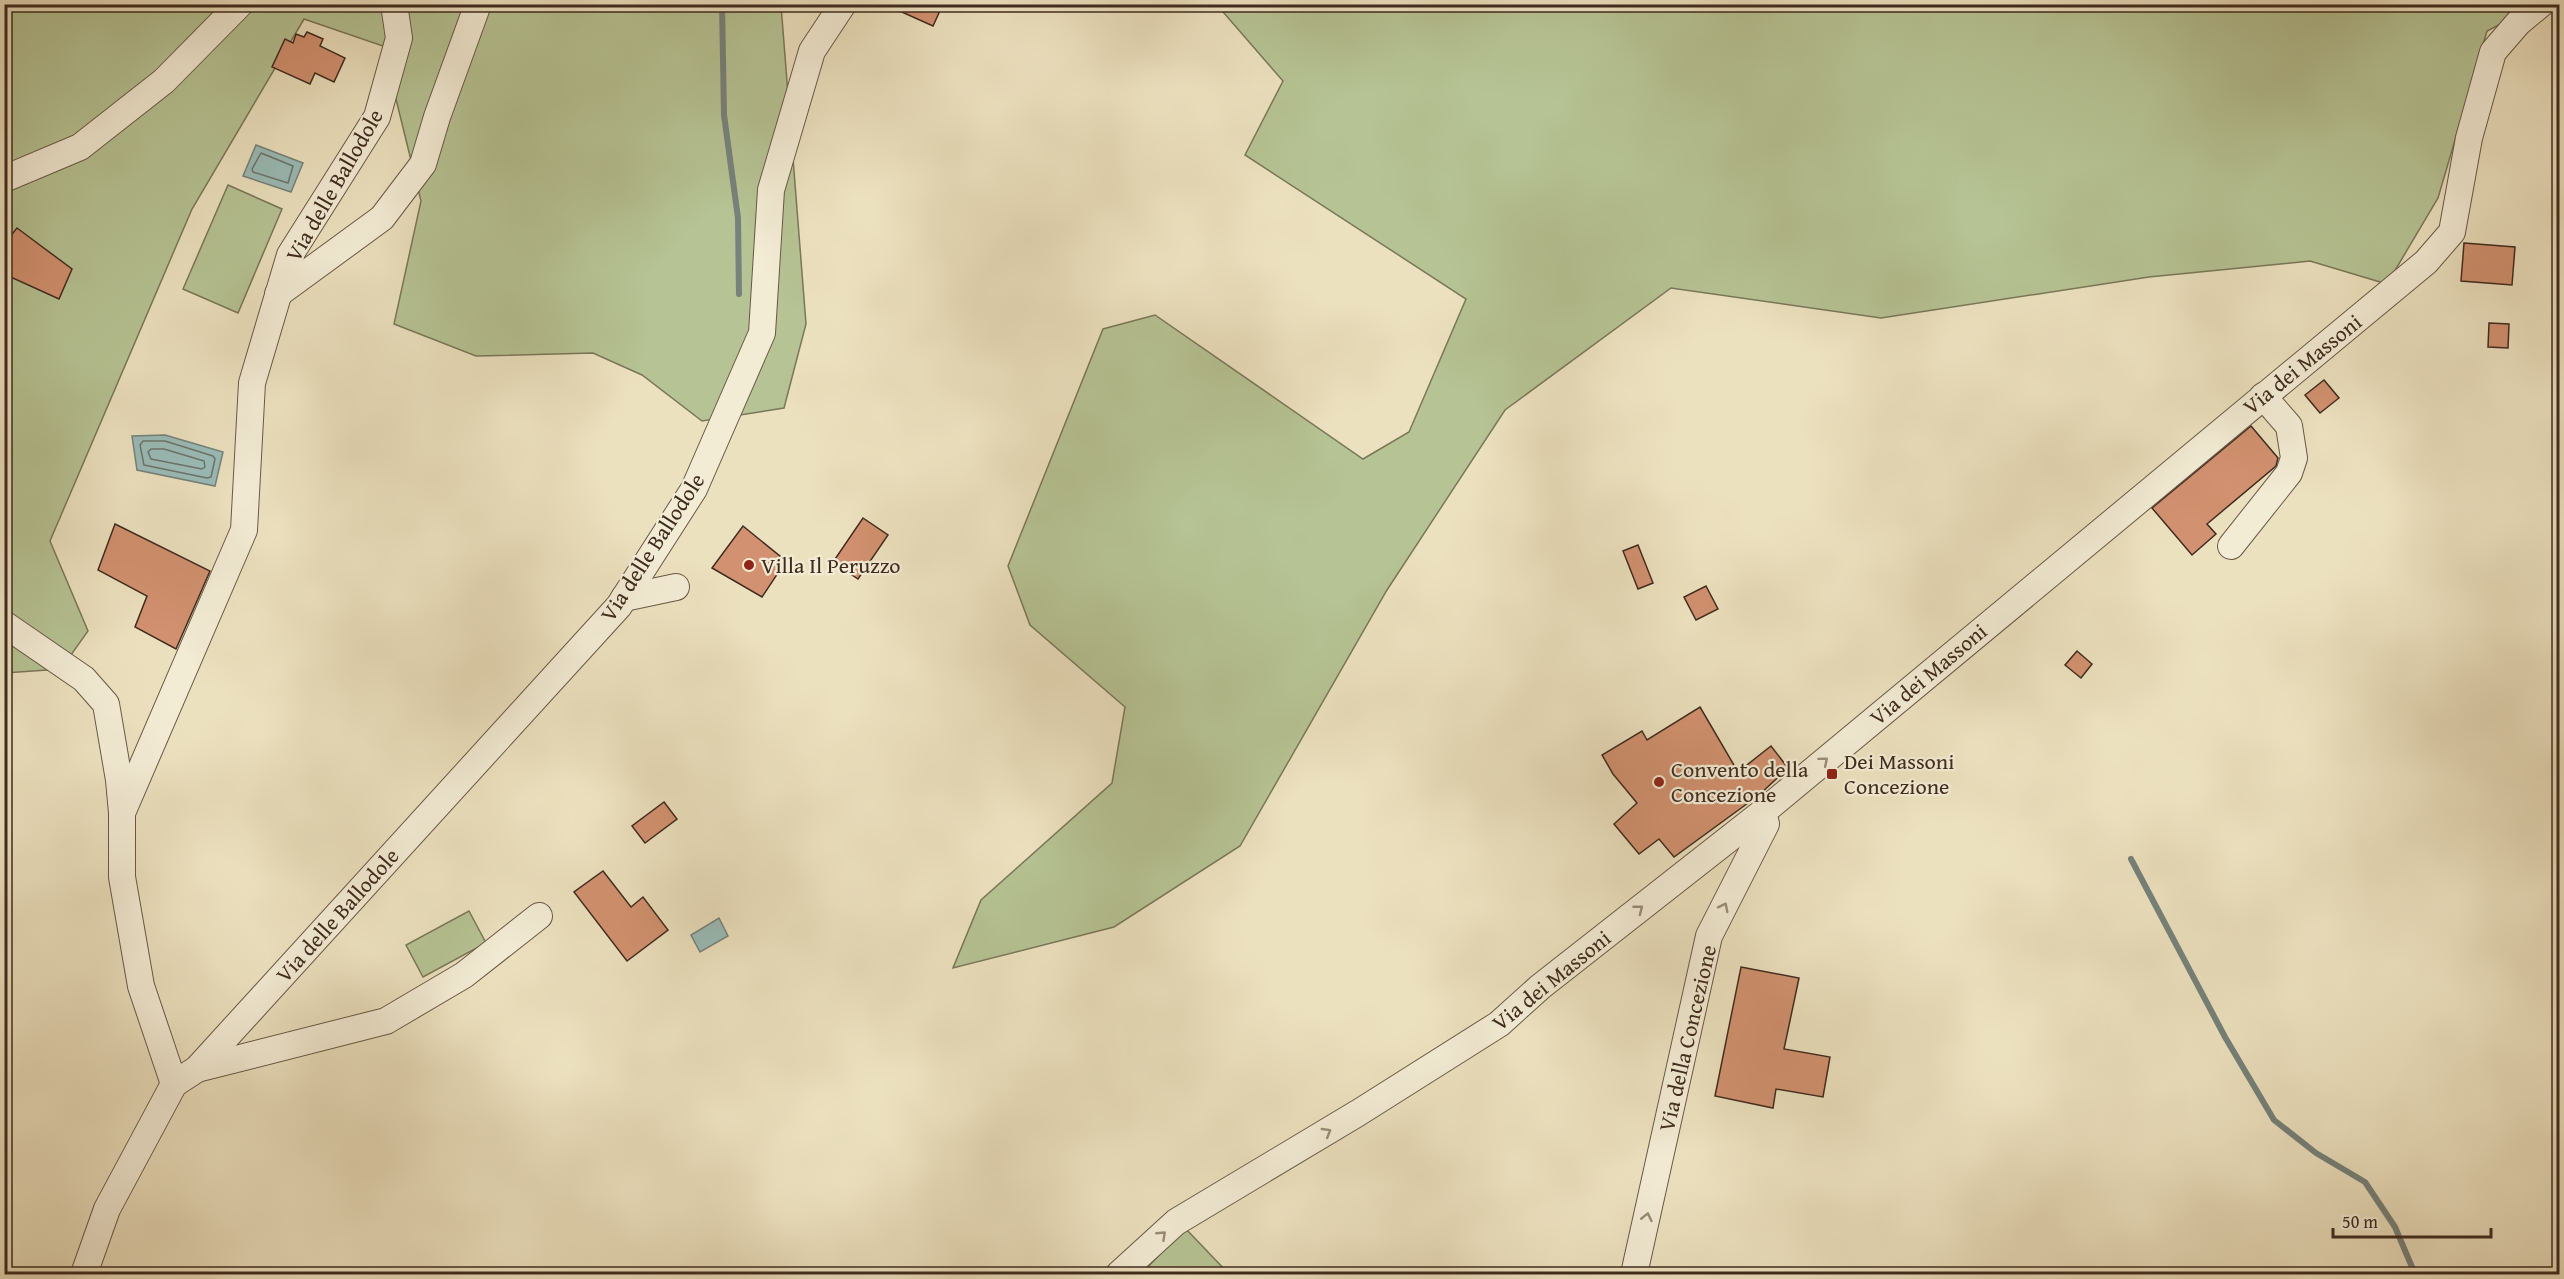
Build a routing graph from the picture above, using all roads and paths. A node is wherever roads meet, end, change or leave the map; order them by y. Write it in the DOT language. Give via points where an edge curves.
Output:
graph roads {
  1 [pos="240,4"];
  2 [pos="394,4"];
  3 [pos="478,4"];
  4 [pos="843,4"];
  5 [pos="2541,4"];
  6 [pos="4,179"];
  7 [pos="278,294"];
  8 [pos="2263,396"];
  9 [pos="2231,546"];
  10 [pos="676,587"];
  11 [pos="624,598"];
  12 [pos="4,624"];
  13 [pos="1763,812"];
  14 [pos="122,813"];
  15 [pos="539,916"];
  16 [pos="197,1069"];
  17 [pos="174,1084"];
  18 [pos="84,1275"];
  19 [pos="1119,1275"];
  20 [pos="1634,1275"];
  1 -- 6 [label="street" via="164,81 80,147"];
  2 -- 7 [label="street, Via delle Ballodole" via="399,38 377,117 290,255"];
  3 -- 7 [label="street, Via delle Ballodole" via="423,164 382,218"];
  4 -- 11 [label="street, Via delle Ballodole" via="812,51 771,190 762,333 694,489"];
  5 -- 8 [label="street, Via dei Massoni" via="2493,52 2469,138 2452,232 2426,262"];
  7 -- 14 [label="street, Via delle Ballodole" via="252,383 244,530"];
  8 -- 9 [label="street" via="2289,426 2294,458 2289,473"];
  13 -- 8 [label="street, Via dei Massoni, one-way"];
  10 -- 11 [label="street"];
  11 -- 16 [label="street, Via delle Ballodole"];
  12 -- 14 [label="street, Via delle Ballodole" via="84,679 106,704"];
  19 -- 13 [label="street, Via dei Massoni, one-way" via="1176,1222 1499,1024 1540,987"];
  20 -- 13 [label="street, Via della Concezione, one-way" via="1710,936 1766,824"];
  14 -- 17 [label="street, Via delle Ballodole" via="122,877 141,986"];
  15 -- 16 [label="street, Via delle Ballodole" via="464,975 386,1021"];
  16 -- 17 [label="street, Via delle Ballodole"];
  17 -- 18 [label="street, Via delle Ballodole" via="107,1209"];
}
